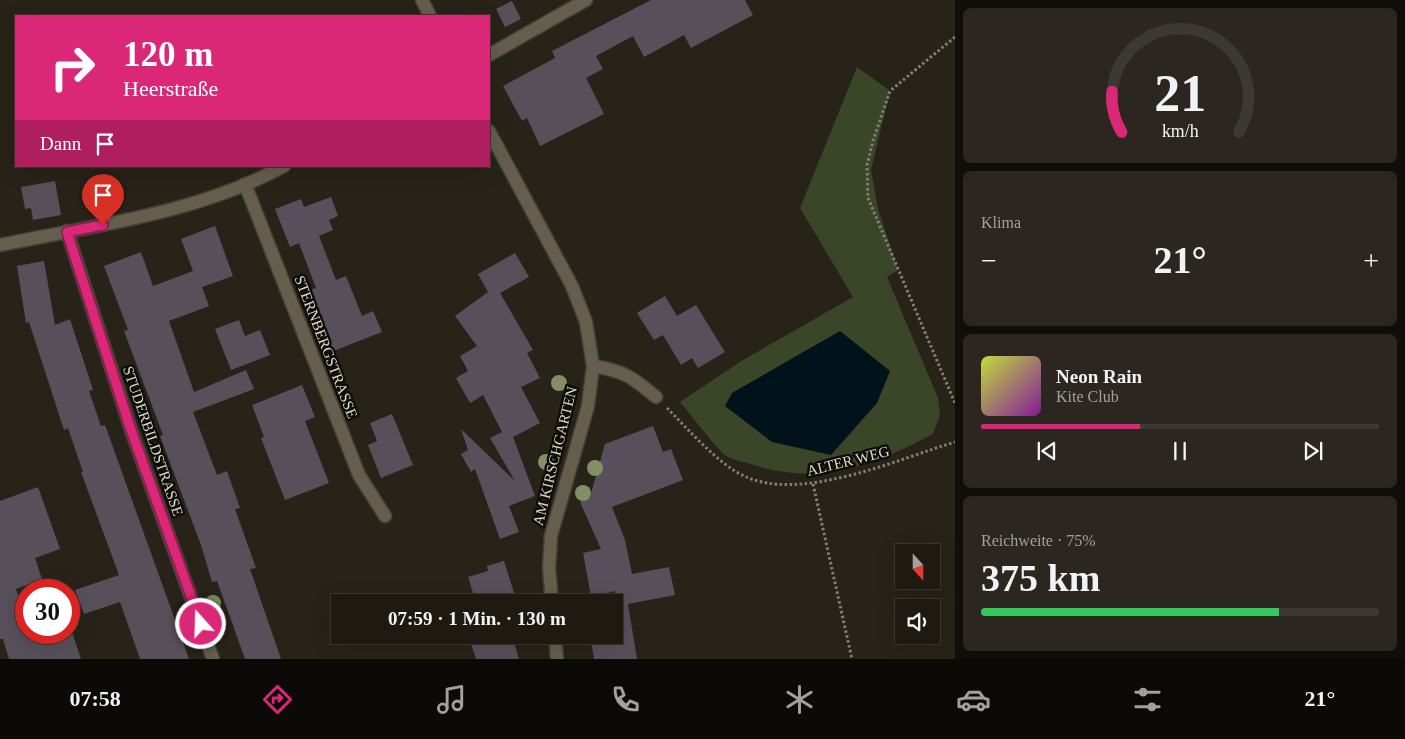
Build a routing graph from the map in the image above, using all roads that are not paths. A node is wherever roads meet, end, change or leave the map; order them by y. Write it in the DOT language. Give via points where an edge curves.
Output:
graph roads {
  1 [pos="422,0"];
  2 [pos="586,0"];
  3 [pos="430,15"];
  4 [pos="490,54"];
  5 [pos="490,133"];
  6 [pos="282,167"];
  7 [pos="245,184"];
  8 [pos="67,232"];
  9 [pos="0,245"];
  10 [pos="593,366"];
  11 [pos="656,397"];
  12 [pos="385,516"];
  13 [pos="551,594"];
  14 [pos="556,644"];
  15 [pos="213,659"];
  16 [pos="557,659"];
  1 -- 3 [label="street"];
  2 -- 4 [label="street"];
  5 -- 10 [label="street, AM KIRSCHGARTEN" via="572,286 586,322"];
  6 -- 7 [label="street"];
  7 -- 8 [label="street" via="204,201 162,213"];
  7 -- 12 [label="street, STERNBERGSTRASSE" via="359,475"];
  8 -- 9 [label="street"];
  8 -- 15 [label="street, STUDERBILDSTRASSE" via="131,430"];
  10 -- 11 [label="street" via="632,377"];
  10 -- 13 [label="street, AM KIRSCHGARTEN" via="588,406 551,536"];
  14 -- 16 [label="street"];
}
